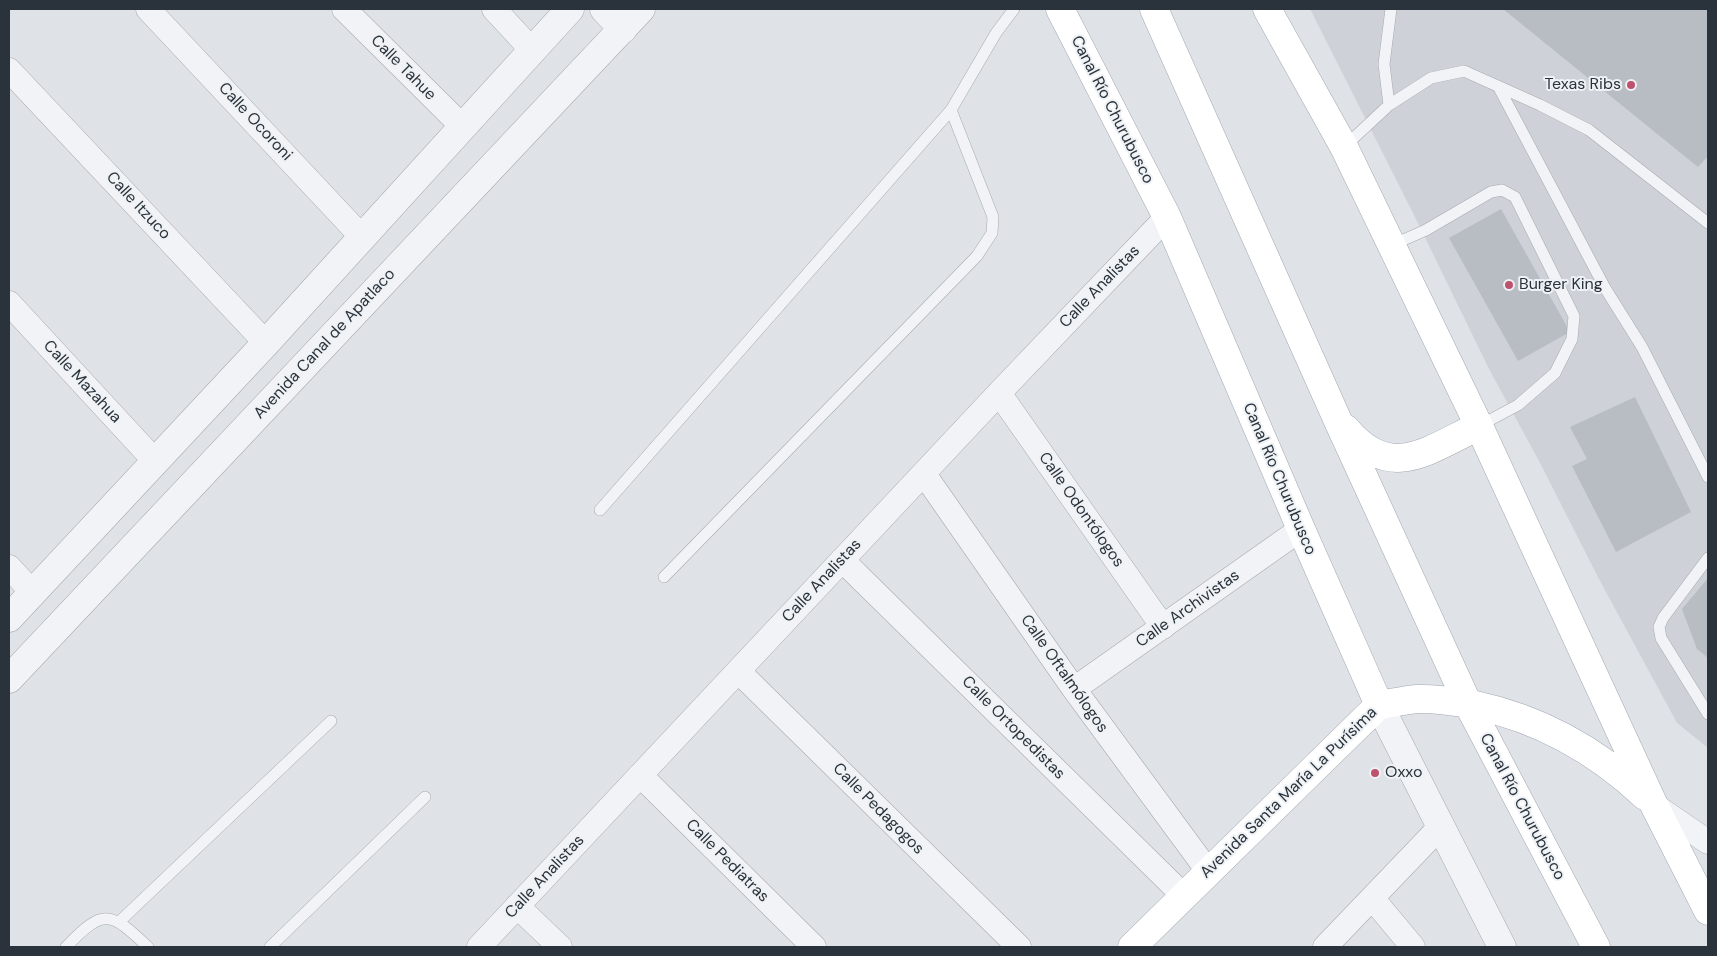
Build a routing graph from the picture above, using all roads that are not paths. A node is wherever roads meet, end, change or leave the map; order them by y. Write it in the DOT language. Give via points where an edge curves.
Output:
graph roads {
  1 [pos="148,9"];
  2 [pos="344,9"];
  3 [pos="494,9"];
  4 [pos="570,9"];
  5 [pos="604,9"];
  6 [pos="641,9"];
  7 [pos="1014,9"];
  8 [pos="1060,9"];
  9 [pos="1154,9"];
  10 [pos="1267,9"];
  11 [pos="1391,9"];
  12 [pos="623,29"];
  13 [pos="532,50"];
  14 [pos="9,70"];
  15 [pos="1498,86"];
  16 [pos="1390,105"];
  17 [pos="951,110"];
  18 [pos="463,127"];
  19 [pos="1344,147"];
  20 [pos="1167,217"];
  21 [pos="1708,223"];
  22 [pos="361,236"];
  23 [pos="1391,245"];
  24 [pos="9,304"];
  25 [pos="266,343"];
  26 [pos="999,393"];
  27 [pos="1338,421"];
  28 [pos="1479,426"];
  29 [pos="154,460"];
  30 [pos="924,474"];
  31 [pos="1708,477"];
  32 [pos="600,510"];
  33 [pos="1301,529"];
  34 [pos="1708,558"];
  35 [pos="842,560"];
  36 [pos="9,567"];
  37 [pos="664,577"];
  38 [pos="33,593"];
  39 [pos="9,618"];
  40 [pos="1163,627"];
  41 [pos="738,671"];
  42 [pos="9,680"];
  43 [pos="1074,689"];
  44 [pos="1468,704"];
  45 [pos="1379,705"];
  46 [pos="1708,714"];
  47 [pos="331,720"];
  48 [pos="640,775"];
  49 [pos="425,797"];
  50 [pos="1654,805"];
  51 [pos="1442,825"];
  52 [pos="1708,842"];
  53 [pos="1208,871"];
  54 [pos="1184,896"];
  55 [pos="1372,898"];
  56 [pos="517,906"];
  57 [pos="1708,911"];
  58 [pos="120,922"];
  59 [pos="66,947"];
  60 [pos="148,947"];
  61 [pos="270,947"];
  62 [pos="479,947"];
  63 [pos="560,947"];
  64 [pos="814,947"];
  65 [pos="1018,947"];
  66 [pos="1132,947"];
  67 [pos="1325,947"];
  68 [pos="1413,947"];
  69 [pos="1502,947"];
  70 [pos="1596,947"];
  1 -- 22 [label="street, Calle Ocoroni"];
  2 -- 18 [label="street, Calle Tahue"];
  3 -- 13 [label="street"];
  4 -- 13 [label="street"];
  5 -- 12 [label="street"];
  6 -- 12 [label="street, Avenida Canal de Apatlaco"];
  7 -- 17 [label="lane" via="996,33"];
  8 -- 20 [label="main road, Canal Río Churubusco"];
  9 -- 27 [label="main road, Canal Río Churubusco"];
  10 -- 19 [label="main road"];
  11 -- 16 [label="lane" via="1384,64"];
  12 -- 42 [label="street, Avenida Canal de Apatlaco"];
  13 -- 18 [label="street"];
  14 -- 25 [label="street, Calle Itzuco"];
  15 -- 16 [label="lane" via="1464,71 1431,78"];
  15 -- 21 [label="lane" via="1589,130"];
  15 -- 31 [label="lane" via="1605,288 1642,347"];
  16 -- 19 [label="lane"];
  17 -- 32 [label="lane"];
  17 -- 37 [label="lane" via="993,217 992,234 977,256"];
  18 -- 22 [label="street"];
  19 -- 23 [label="main road"];
  20 -- 26 [label="street, Calle Analistas"];
  20 -- 33 [label="main road, Canal Río Churubusco"];
  22 -- 25 [label="street"];
  23 -- 28 [label="main road"];
  23 -- 28 [label="lane" via="1426,230 1491,192 1502,190 1515,197 1574,316 1572,339 1555,373 1518,405"];
  24 -- 29 [label="street, Calle Mazahua"];
  25 -- 29 [label="street"];
  26 -- 30 [label="street, Calle Analistas"];
  26 -- 40 [label="street, Calle Odontólogos"];
  27 -- 28 [label="main road" via="1368,449 1383,457 1399,459 1414,456"];
  27 -- 44 [label="main road, Canal Río Churubusco"];
  28 -- 50 [label="main road"];
  29 -- 38 [label="street"];
  30 -- 35 [label="street, Calle Analistas"];
  30 -- 43 [label="street, Calle Oftalmólogos"];
  33 -- 40 [label="street, Calle Archivistas"];
  33 -- 45 [label="main road, Canal Río Churubusco"];
  34 -- 46 [label="lane" via="1659,627 1661,638"];
  35 -- 41 [label="street, Calle Analistas"];
  35 -- 54 [label="street, Calle Ortopedistas"];
  36 -- 38 [label="street"];
  38 -- 39 [label="street"];
  40 -- 43 [label="street, Calle Archivistas"];
  41 -- 48 [label="street, Calle Analistas"];
  41 -- 65 [label="street, Calle Pedagogos"];
  43 -- 53 [label="street, Calle Oftalmólogos"];
  44 -- 45 [label="main road, Avenida Santa María La Purísima" via="1419,699"];
  44 -- 50 [label="main road, Avenida Santa María La Purísima" via="1532,722 1566,737 1619,774"];
  44 -- 70 [label="main road, Canal Río Churubusco"];
  45 -- 51 [label="street, Canal Río Churubusco"];
  45 -- 53 [label="main road, Avenida Santa María La Purísima"];
  47 -- 58 [label="lane"];
  48 -- 56 [label="street, Calle Analistas"];
  48 -- 64 [label="street, Calle Pediatras"];
  49 -- 61 [label="lane"];
  50 -- 52 [label="street"];
  50 -- 57 [label="main road"];
  51 -- 55 [label="street"];
  51 -- 69 [label="street, Canal Río Churubusco"];
  53 -- 54 [label="main road, Avenida Santa María La Purísima"];
  54 -- 66 [label="main road, Avenida Santa María La Purísima"];
  55 -- 67 [label="street"];
  55 -- 68 [label="street"];
  56 -- 62 [label="street, Calle Analistas"];
  56 -- 63 [label="street"];
  58 -- 59 [label="lane" via="107,918 94,923"];
  58 -- 60 [label="lane"];
}
